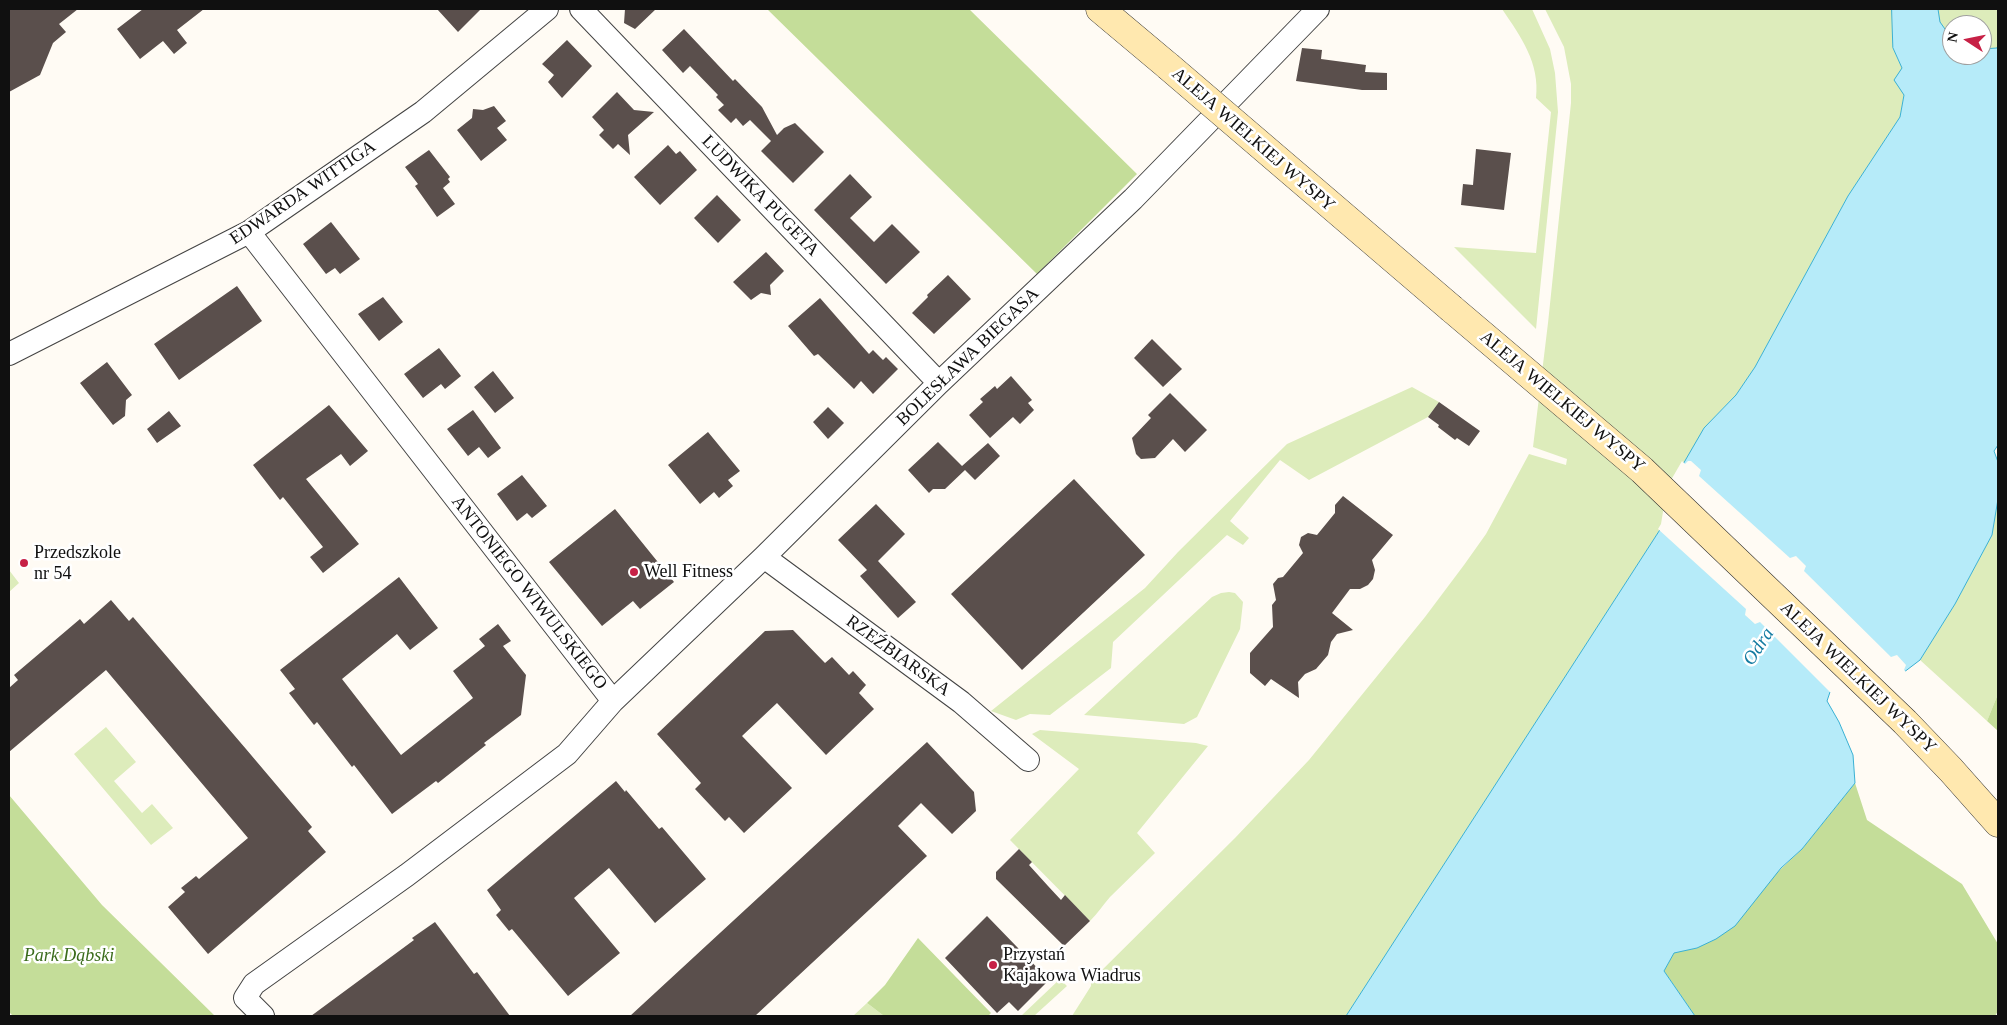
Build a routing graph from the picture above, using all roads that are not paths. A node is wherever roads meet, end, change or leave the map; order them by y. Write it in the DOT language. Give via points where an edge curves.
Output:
graph roads {
  1 [pos="547,9"];
  2 [pos="582,9"];
  3 [pos="1100,9"];
  4 [pos="1318,9"];
  5 [pos="249,232"];
  6 [pos="9,354"];
  7 [pos="939,383"];
  8 [pos="764,557"];
  9 [pos="613,701"];
  10 [pos="1028,760"];
  11 [pos="1998,823"];
  12 [pos="263,1016"];
  1 -- 5 [label="street, EDWARDA WITTIGA" via="423,112"];
  2 -- 7 [label="street, LUDWIKA PUGETA"];
  3 -- 11 [label="main road, ALEJA WIELKIEJ WYSPY, bridge" via="1642,470 1905,722"];
  4 -- 7 [label="street, BOLESŁAWA BIEGASA" via="1133,199"];
  5 -- 6 [label="street, EDWARDA WITTIGA"];
  5 -- 9 [label="street, ANTONIEGO WIWULSKIEGO"];
  7 -- 8 [label="street, BOLESŁAWA BIEGASA"];
  8 -- 9 [label="street, BOLESŁAWA BIEGASA"];
  8 -- 10 [label="street, RZEŹBIARSKA" via="961,702"];
  9 -- 12 [label="street, ANTONIEGO WIWULSKIEGO" via="567,754 407,875 254,984 246,998"];
}
